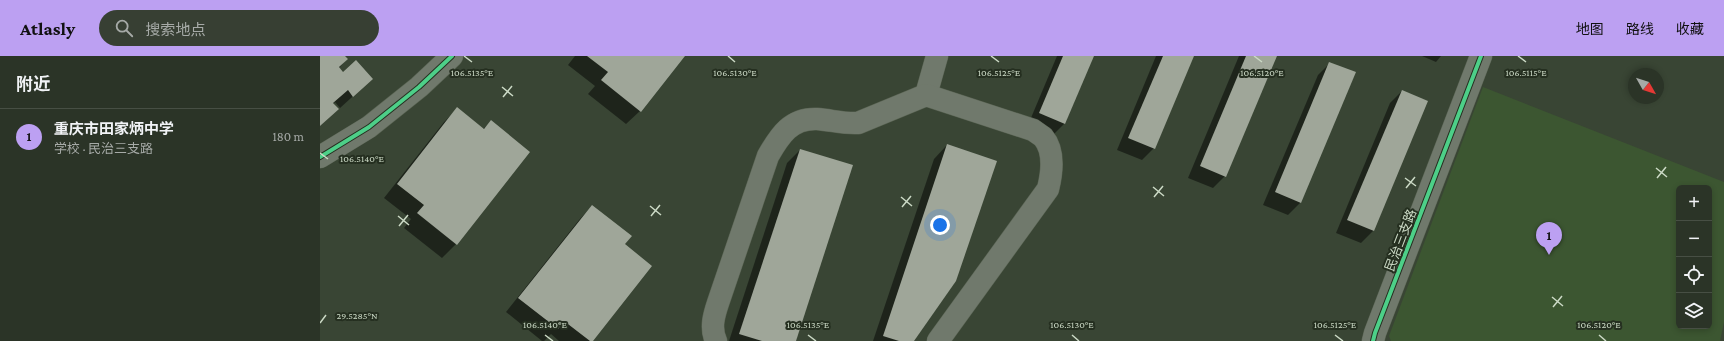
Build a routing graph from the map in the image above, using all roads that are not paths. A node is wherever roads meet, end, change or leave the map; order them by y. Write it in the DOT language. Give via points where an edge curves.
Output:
graph roads {
  1 [pos="452,56"];
  2 [pos="938,56"];
  3 [pos="1481,56"];
  4 [pos="926,95"];
  5 [pos="320,157"];
  6 [pos="716,341"];
  7 [pos="938,341"];
  8 [pos="1373,341"];
  1 -- 5 [label="street" via="419,87 369,127"];
  2 -- 4 [label="street"];
  3 -- 8 [label="street, 民治三支路"];
  4 -- 6 [label="street" via="858,123 805,120 790,127 778,137 768,156 718,303 713,320 713,335"];
  4 -- 7 [label="street" via="1033,130 1044,138 1052,159 1052,175 1048,189"];
}
